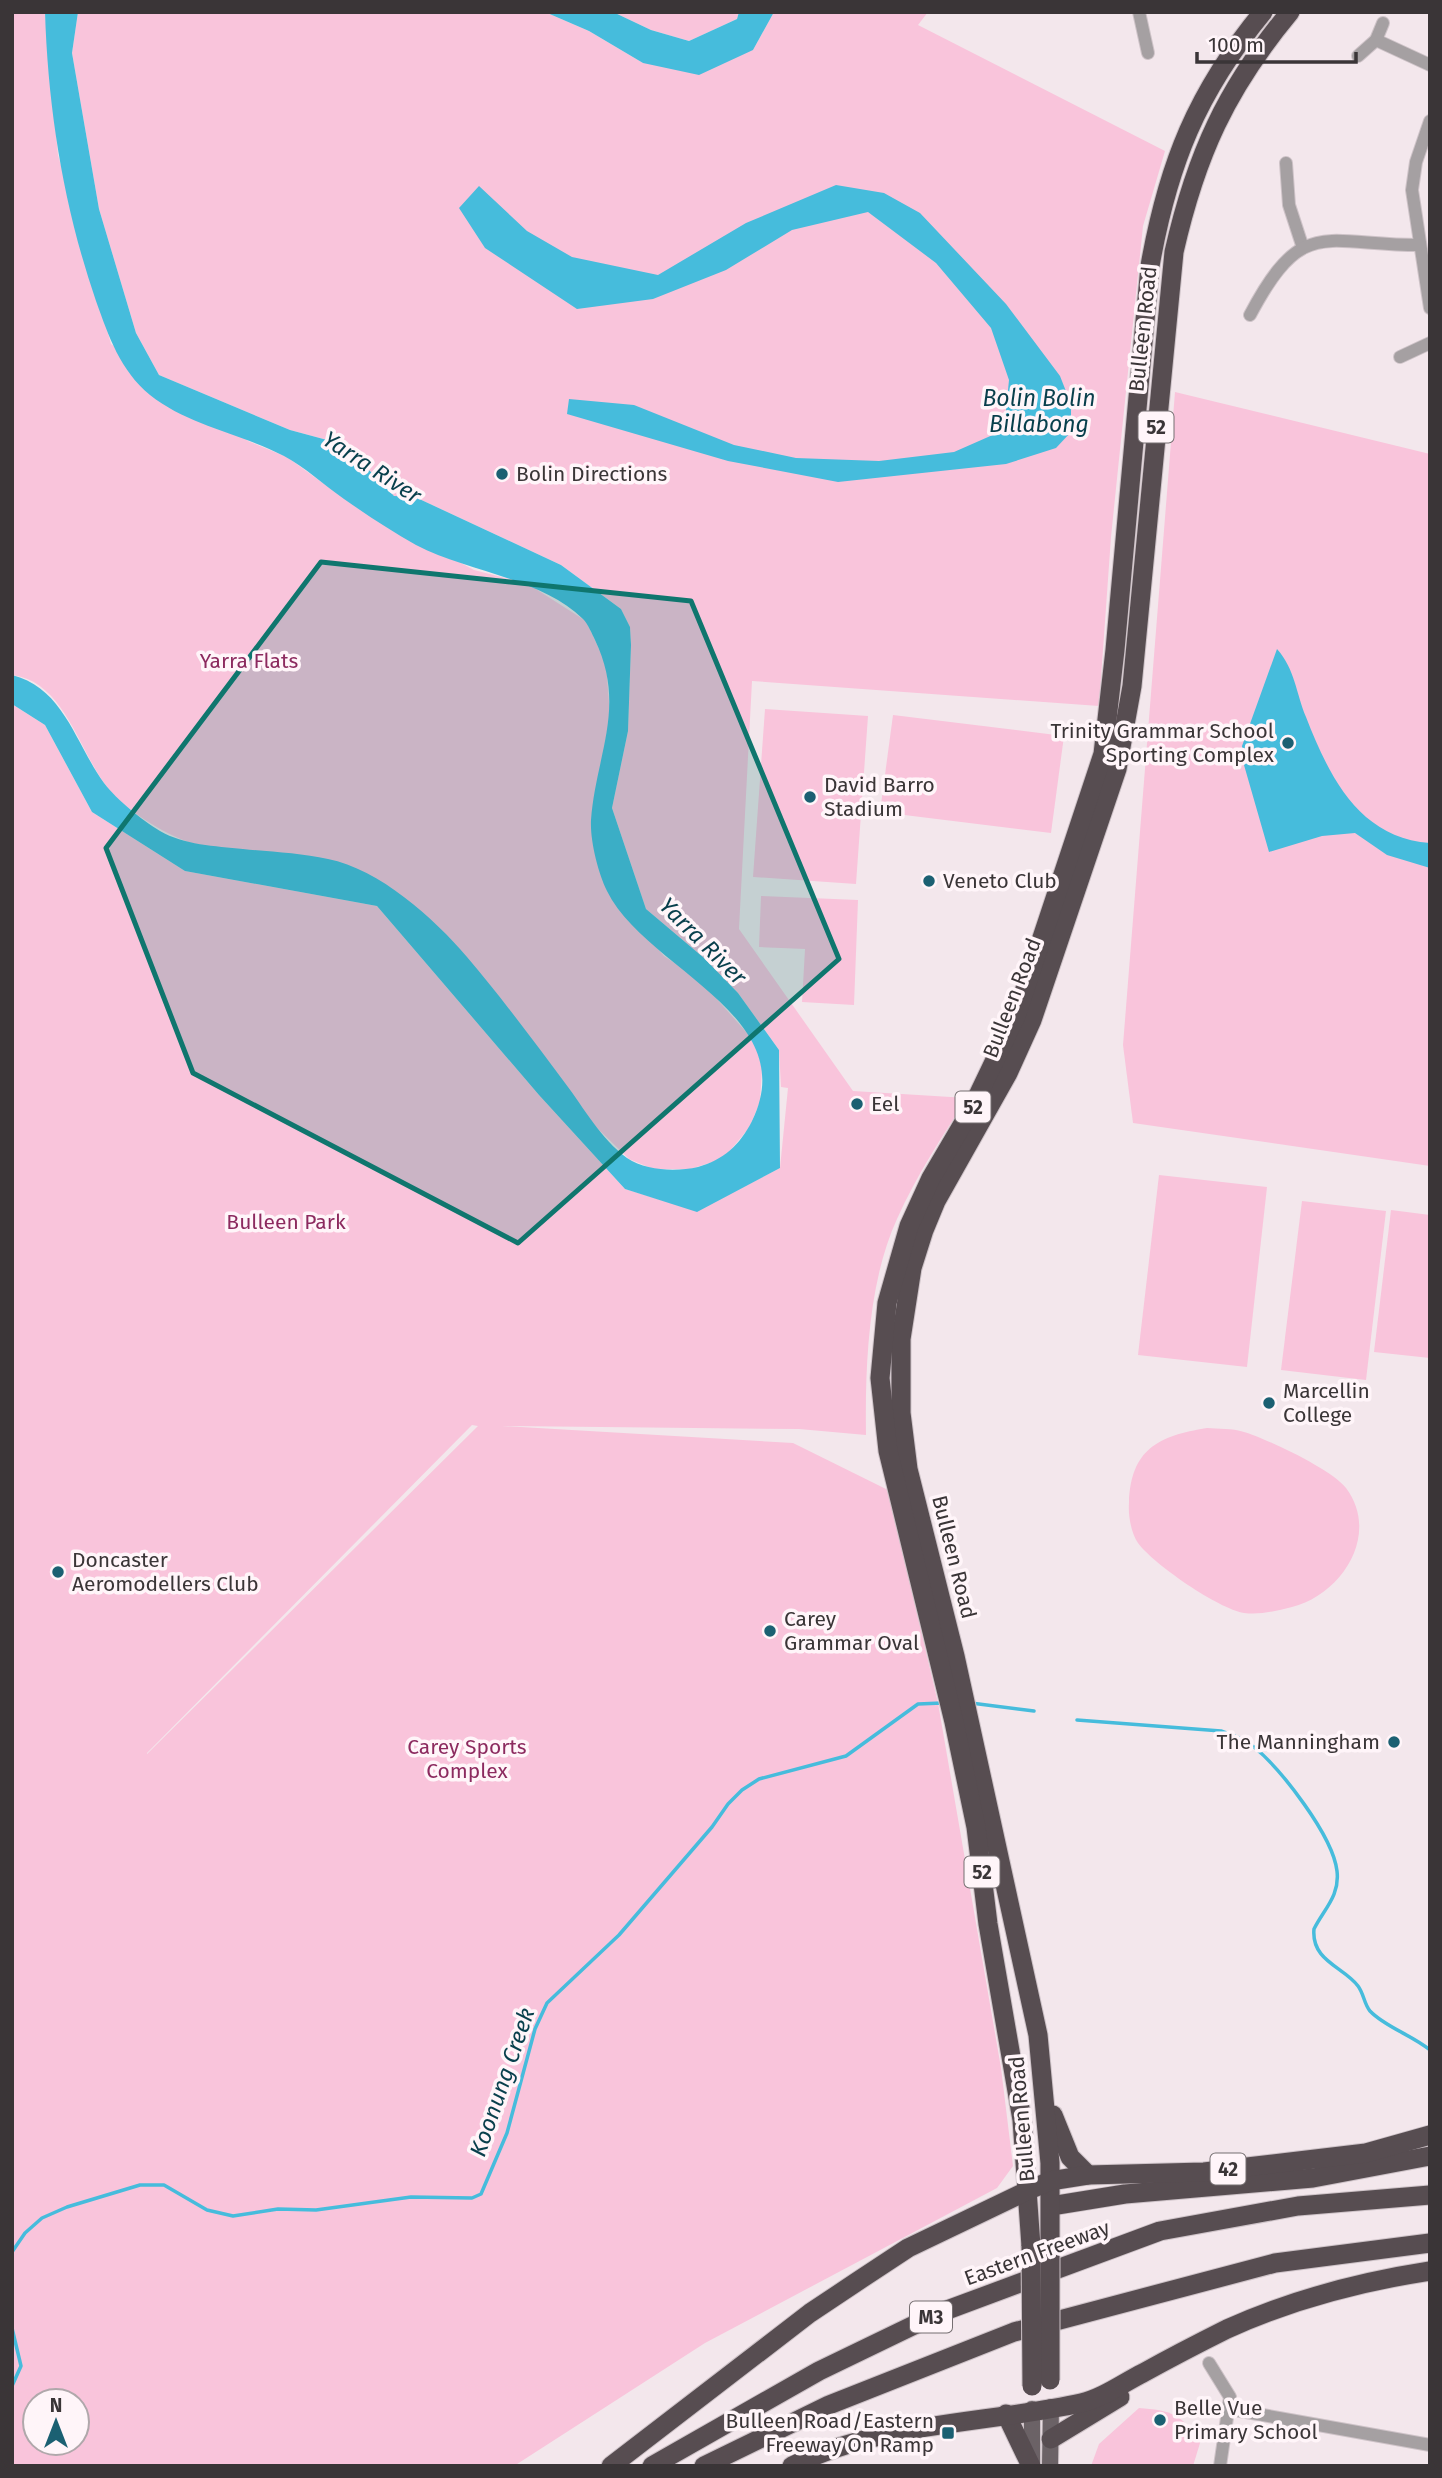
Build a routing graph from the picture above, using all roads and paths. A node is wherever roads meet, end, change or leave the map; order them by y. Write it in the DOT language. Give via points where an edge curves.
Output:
graph roads {
  1 [pos="1139,12"];
  2 [pos="1263,12"];
  3 [pos="1286,17"];
  4 [pos="1383,23"];
  5 [pos="1376,40"];
  6 [pos="1148,53"];
  7 [pos="1358,55"];
  8 [pos="1430,65"];
  9 [pos="1430,121"];
  10 [pos="1286,163"];
  11 [pos="1419,244"];
  12 [pos="1303,248"];
  13 [pos="1430,308"];
  14 [pos="1250,315"];
  15 [pos="1430,342"];
  16 [pos="1400,357"];
  17 [pos="947,1657"];
  18 [pos="1045,2091"];
  19 [pos="1430,2135"];
  20 [pos="1430,2156"];
  21 [pos="1088,2175"];
  22 [pos="1050,2181"];
  23 [pos="1029,2190"];
  24 [pos="1430,2194"];
  25 [pos="1051,2206"];
  26 [pos="1041,2243"];
  27 [pos="1430,2243"];
  28 [pos="1430,2252"];
  29 [pos="1275,2263"];
  30 [pos="1430,2271"];
  31 [pos="1228,2329"];
  32 [pos="1209,2362"];
  33 [pos="1042,2408"];
  34 [pos="1229,2409"];
  35 [pos="1006,2414"];
  36 [pos="1051,2439"];
  37 [pos="1430,2445"];
  38 [pos="611,2466"];
  39 [pos="652,2466"];
  40 [pos="704,2466"];
  41 [pos="792,2466"];
  42 [pos="1032,2466"];
  43 [pos="1051,2466"];
  44 [pos="1220,2466"];
  1 -- 6 [label="street"];
  2 -- 3 [label="highway" via="1262,26"];
  2 -- 17 [label="highway, Bulleen Road / 52" via="1209,88 1175,159 1160,207 1150,265 1103,754 1016,1016 971,1110 930,1178 909,1226 887,1303 880,1378 882,1417"];
  3 -- 17 [label="highway, Bulleen Road / 52" via="1227,98 1185,202 1174,252 1132,686 1117,769 1032,1020 1008,1073 936,1200 912,1268 901,1339 905,1447"];
  4 -- 5 [label="street"];
  5 -- 7 [label="street"];
  5 -- 8 [label="street"];
  9 -- 11 [label="street" via="1412,180"];
  10 -- 12 [label="street" via="1289,205"];
  11 -- 12 [label="street" via="1341,239"];
  11 -- 13 [label="street"];
  12 -- 14 [label="street" via="1277,269"];
  15 -- 16 [label="street"];
  17 -- 18 [label="highway, Bulleen Road / 52" via="1040,2049"];
  17 -- 23 [label="highway, Bulleen Road / 52"];
  18 -- 21 [label="highway" via="1070,2157"];
  18 -- 22 [label="highway, Bulleen Road / 52"];
  19 -- 21 [label="highway, 42" via="1366,2154 1204,2172"];
  20 -- 25 [label="highway, 42" via="1313,2178 1125,2194"];
  21 -- 22 [label="highway, 42"];
  22 -- 23 [label="highway, 42"];
  22 -- 25 [label="highway, Bulleen Road / 52"];
  23 -- 26 [label="highway, Bulleen Road"];
  23 -- 38 [label="highway" via="908,2248 843,2291"];
  24 -- 39 [label="highway, Eastern Freeway / M3" via="1298,2206 1160,2231 939,2314 819,2371"];
  25 -- 26 [label="highway, Bulleen Road"];
  26 -- 33 [label="highway, Bulleen Road, bridge"];
  27 -- 29 [label="highway, M3"];
  28 -- 29 [label="highway, M3"];
  29 -- 40 [label="highway, M3" via="1014,2332 829,2406"];
  30 -- 31 [label="highway" via="1309,2296"];
  31 -- 33 [label="highway" via="1096,2398"];
  31 -- 36 [label="highway"];
  32 -- 34 [label="street" via="1228,2392"];
  33 -- 35 [label="highway"];
  33 -- 36 [label="main road, Bulleen Road"];
  33 -- 42 [label="main road, Bulleen Road"];
  34 -- 37 [label="street"];
  34 -- 44 [label="street"];
  35 -- 41 [label="highway" via="865,2440"];
  35 -- 42 [label="highway"];
  36 -- 43 [label="main road, Bulleen Road"];
}
